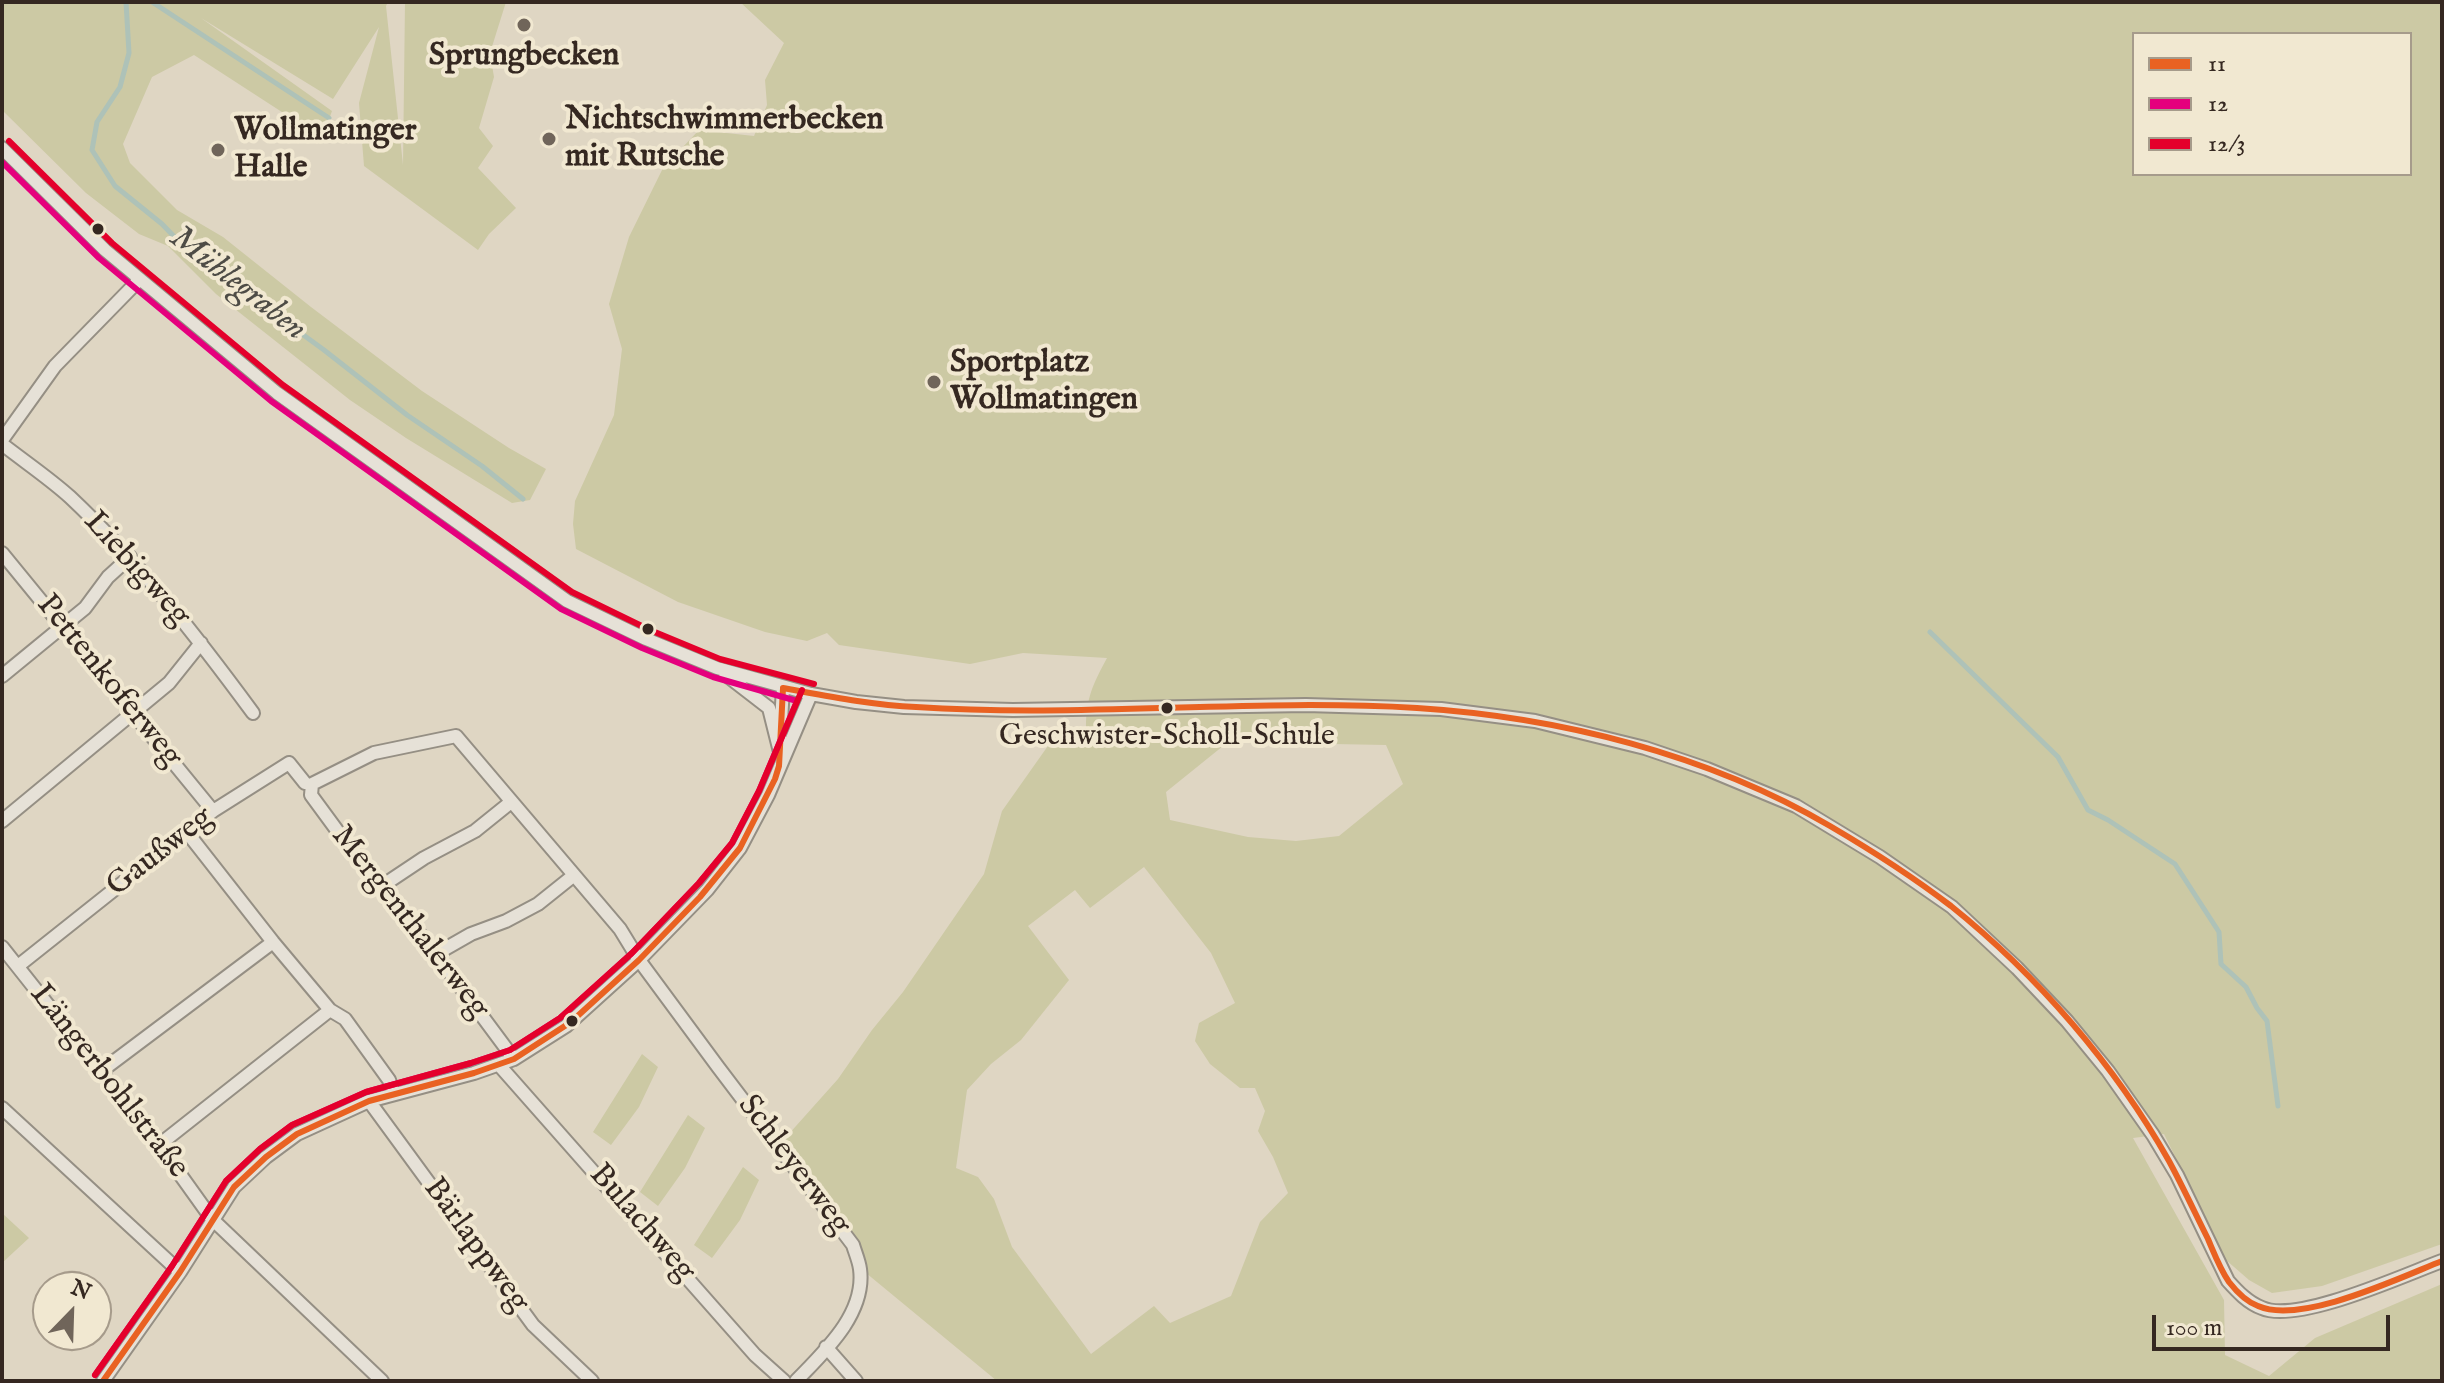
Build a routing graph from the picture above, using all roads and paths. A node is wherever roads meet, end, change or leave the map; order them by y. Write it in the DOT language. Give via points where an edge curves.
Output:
graph roads {
  1 [pos="2,148"];
  2 [pos="140,279"];
  3 [pos="2,442"];
  4 [pos="2,553"];
  5 [pos="130,557"];
  6 [pos="63,625"];
  7 [pos="201,643"];
  8 [pos="717,668"];
  9 [pos="2,676"];
  10 [pos="783,688"];
  11 [pos="811,694"];
  12 [pos="253,713"];
  13 [pos="132,714"];
  14 [pos="780,759"];
  15 [pos="308,784"];
  16 [pos="511,802"];
  17 [pos="213,811"];
  18 [pos="2,821"];
  19 [pos="186,831"];
  20 [pos="573,876"];
  21 [pos="382,886"];
  22 [pos="273,942"];
  23 [pos="2,947"];
  24 [pos="436,954"];
  25 [pos="639,960"];
  26 [pos="18,966"];
  27 [pos="330,1010"];
  28 [pos="514,1059"];
  29 [pos="499,1065"];
  30 [pos="100,1072"];
  31 [pos="394,1093"];
  32 [pos="369,1101"];
  33 [pos="2,1108"];
  34 [pos="159,1145"];
  35 [pos="212,1219"];
  36 [pos="2442,1261"];
  37 [pos="180,1272"];
  38 [pos="826,1347"];
  39 [pos="107,1376"];
  40 [pos="122,1381"];
  41 [pos="382,1381"];
  42 [pos="592,1381"];
  43 [pos="784,1381"];
  44 [pos="796,1381"];
  45 [pos="856,1381"];
  1 -- 2 [label="street"];
  2 -- 3 [label="street" via="55,366"];
  2 -- 8 [label="street" via="277,393 567,601"];
  3 -- 5 [label="street, Liebigweg" via="69,496"];
  4 -- 6 [label="street, Pettenkoferweg"];
  5 -- 6 [label="street"];
  5 -- 7 [label="street, Liebigweg"];
  6 -- 9 [label="street"];
  6 -- 13 [label="street, Pettenkoferweg"];
  7 -- 12 [label="street, Liebigweg"];
  7 -- 13 [label="street" via="169,683"];
  8 -- 10 [label="street"];
  8 -- 14 [label="street" via="769,708"];
  10 -- 11 [label="street"];
  10 -- 14 [label="street"];
  11 -- 14 [label="street"];
  11 -- 36 [label="street" via="904,707 1013,710 1306,705 1441,709 1535,721 1707,769 1796,806 1880,857 1952,907 2017,968 2092,1051 2153,1135 2228,1281 2263,1310 2297,1311"];
  13 -- 17 [label="street, Pettenkoferweg"];
  13 -- 18 [label="street"];
  14 -- 25 [label="street" via="740,848"];
  15 -- 16 [label="street, Schleyerweg" via="374,753 456,736"];
  15 -- 17 [label="street, Gaußweg" via="289,763"];
  15 -- 21 [label="street, Mergenthalerweg" via="311,795"];
  16 -- 20 [label="street, Schleyerweg"];
  16 -- 21 [label="street" via="475,831"];
  17 -- 19 [label="street, Gaußweg"];
  19 -- 22 [label="street"];
  19 -- 26 [label="street, Gaußweg"];
  20 -- 24 [label="street" via="538,904"];
  20 -- 25 [label="street, Schleyerweg" via="620,929"];
  21 -- 24 [label="street, Mergenthalerweg"];
  22 -- 27 [label="street"];
  22 -- 30 [label="street"];
  23 -- 26 [label="street, Längerbohlstraße"];
  24 -- 28 [label="street, Mergenthalerweg"];
  25 -- 28 [label="street" via="566,1026"];
  25 -- 38 [label="street, Schleyerweg" via="853,1245 860,1268 859,1298"];
  26 -- 30 [label="street, Längerbohlstraße"];
  27 -- 31 [label="street" via="345,1019"];
  27 -- 34 [label="street"];
  28 -- 29 [label="street"];
  29 -- 31 [label="street"];
  29 -- 43 [label="street, Bulachweg" via="755,1355"];
  30 -- 34 [label="street, Längerbohlstraße"];
  31 -- 32 [label="street"];
  32 -- 35 [label="street" via="297,1134 266,1157 234,1187"];
  32 -- 42 [label="street, Bärlappweg" via="533,1325"];
  33 -- 37 [label="street"];
  34 -- 35 [label="street, Längerbohlstraße"];
  35 -- 37 [label="street"];
  35 -- 41 [label="street, Längerbohlstraße"];
  37 -- 39 [label="street"];
  38 -- 44 [label="street, Schleyerweg"];
  38 -- 45 [label="street"];
  39 -- 40 [label="street"];
}
